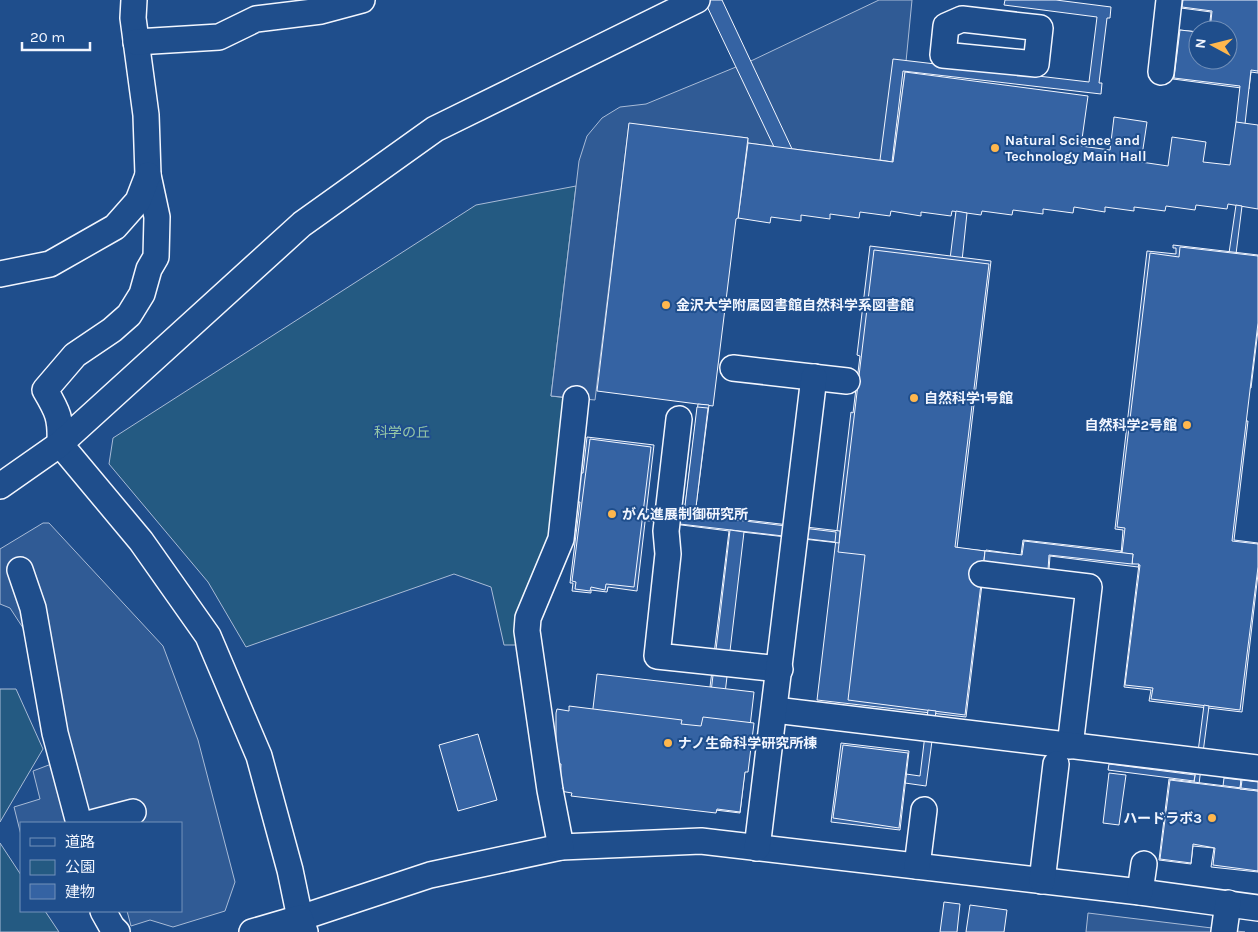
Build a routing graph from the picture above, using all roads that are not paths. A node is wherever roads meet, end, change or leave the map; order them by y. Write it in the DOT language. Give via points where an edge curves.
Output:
graph roads {
  1 [pos="362,0"];
  2 [pos="697,0"];
  3 [pos="1169,0"];
  4 [pos="134,20"];
  5 [pos="1161,72"];
  6 [pos="148,175"];
  7 [pos="0,274"];
  8 [pos="733,368"];
  9 [pos="814,378"];
  10 [pos="847,381"];
  11 [pos="576,399"];
  12 [pos="679,419"];
  13 [pos="60,444"];
  14 [pos="0,486"];
  15 [pos="20,570"];
  16 [pos="982,574"];
  17 [pos="780,669"];
  18 [pos="775,710"];
  19 [pos="1063,755"];
  20 [pos="1258,768"];
  21 [pos="924,810"];
  22 [pos="133,812"];
  23 [pos="79,822"];
  24 [pos="95,822"];
  25 [pos="561,847"];
  26 [pos="757,848"];
  27 [pos="1144,864"];
  28 [pos="917,866"];
  29 [pos="1042,881"];
  30 [pos="1140,892"];
  31 [pos="1228,903"];
  32 [pos="1258,908"];
  33 [pos="104,912"];
  34 [pos="302,925"];
  35 [pos="117,932"];
  36 [pos="252,932"];
  37 [pos="1224,932"];
  1 -- 4 [label="street" via="321,11 256,19 219,37"];
  2 -- 13 [label="street" via="435,129 302,224"];
  3 -- 5 [label="street"];
  4 -- 6 [label="street" via="146,115"];
  6 -- 7 [label="street" via="138,201 115,227 50,264"];
  6 -- 13 [label="street" via="157,217 156,257 142,294 128,315 75,355 45,390 58,412"];
  8 -- 9 [label="street"];
  9 -- 10 [label="street"];
  9 -- 17 [label="street"];
  11 -- 25 [label="street" via="561,539 528,618 526,631"];
  12 -- 17 [label="street" via="666,531 668,554 657,656"];
  13 -- 14 [label="street"];
  13 -- 34 [label="street" via="141,541 208,636 259,756"];
  15 -- 23 [label="street" via="33,608 55,733"];
  16 -- 19 [label="street" via="1089,587"];
  17 -- 18 [label="street"];
  18 -- 19 [label="street"];
  18 -- 26 [label="street"];
  19 -- 20 [label="street"];
  19 -- 29 [label="street"];
  21 -- 28 [label="street"];
  22 -- 24 [label="street"];
  25 -- 26 [label="street" via="701,841"];
  25 -- 34 [label="street" via="430,875"];
  26 -- 28 [label="street"];
  27 -- 30 [label="street"];
  28 -- 29 [label="street"];
  29 -- 30 [label="street"];
  30 -- 31 [label="street"];
  31 -- 32 [label="street"];
  31 -- 37 [label="street"];
  33 -- 35 [label="street"];
  34 -- 36 [label="street"];
}
